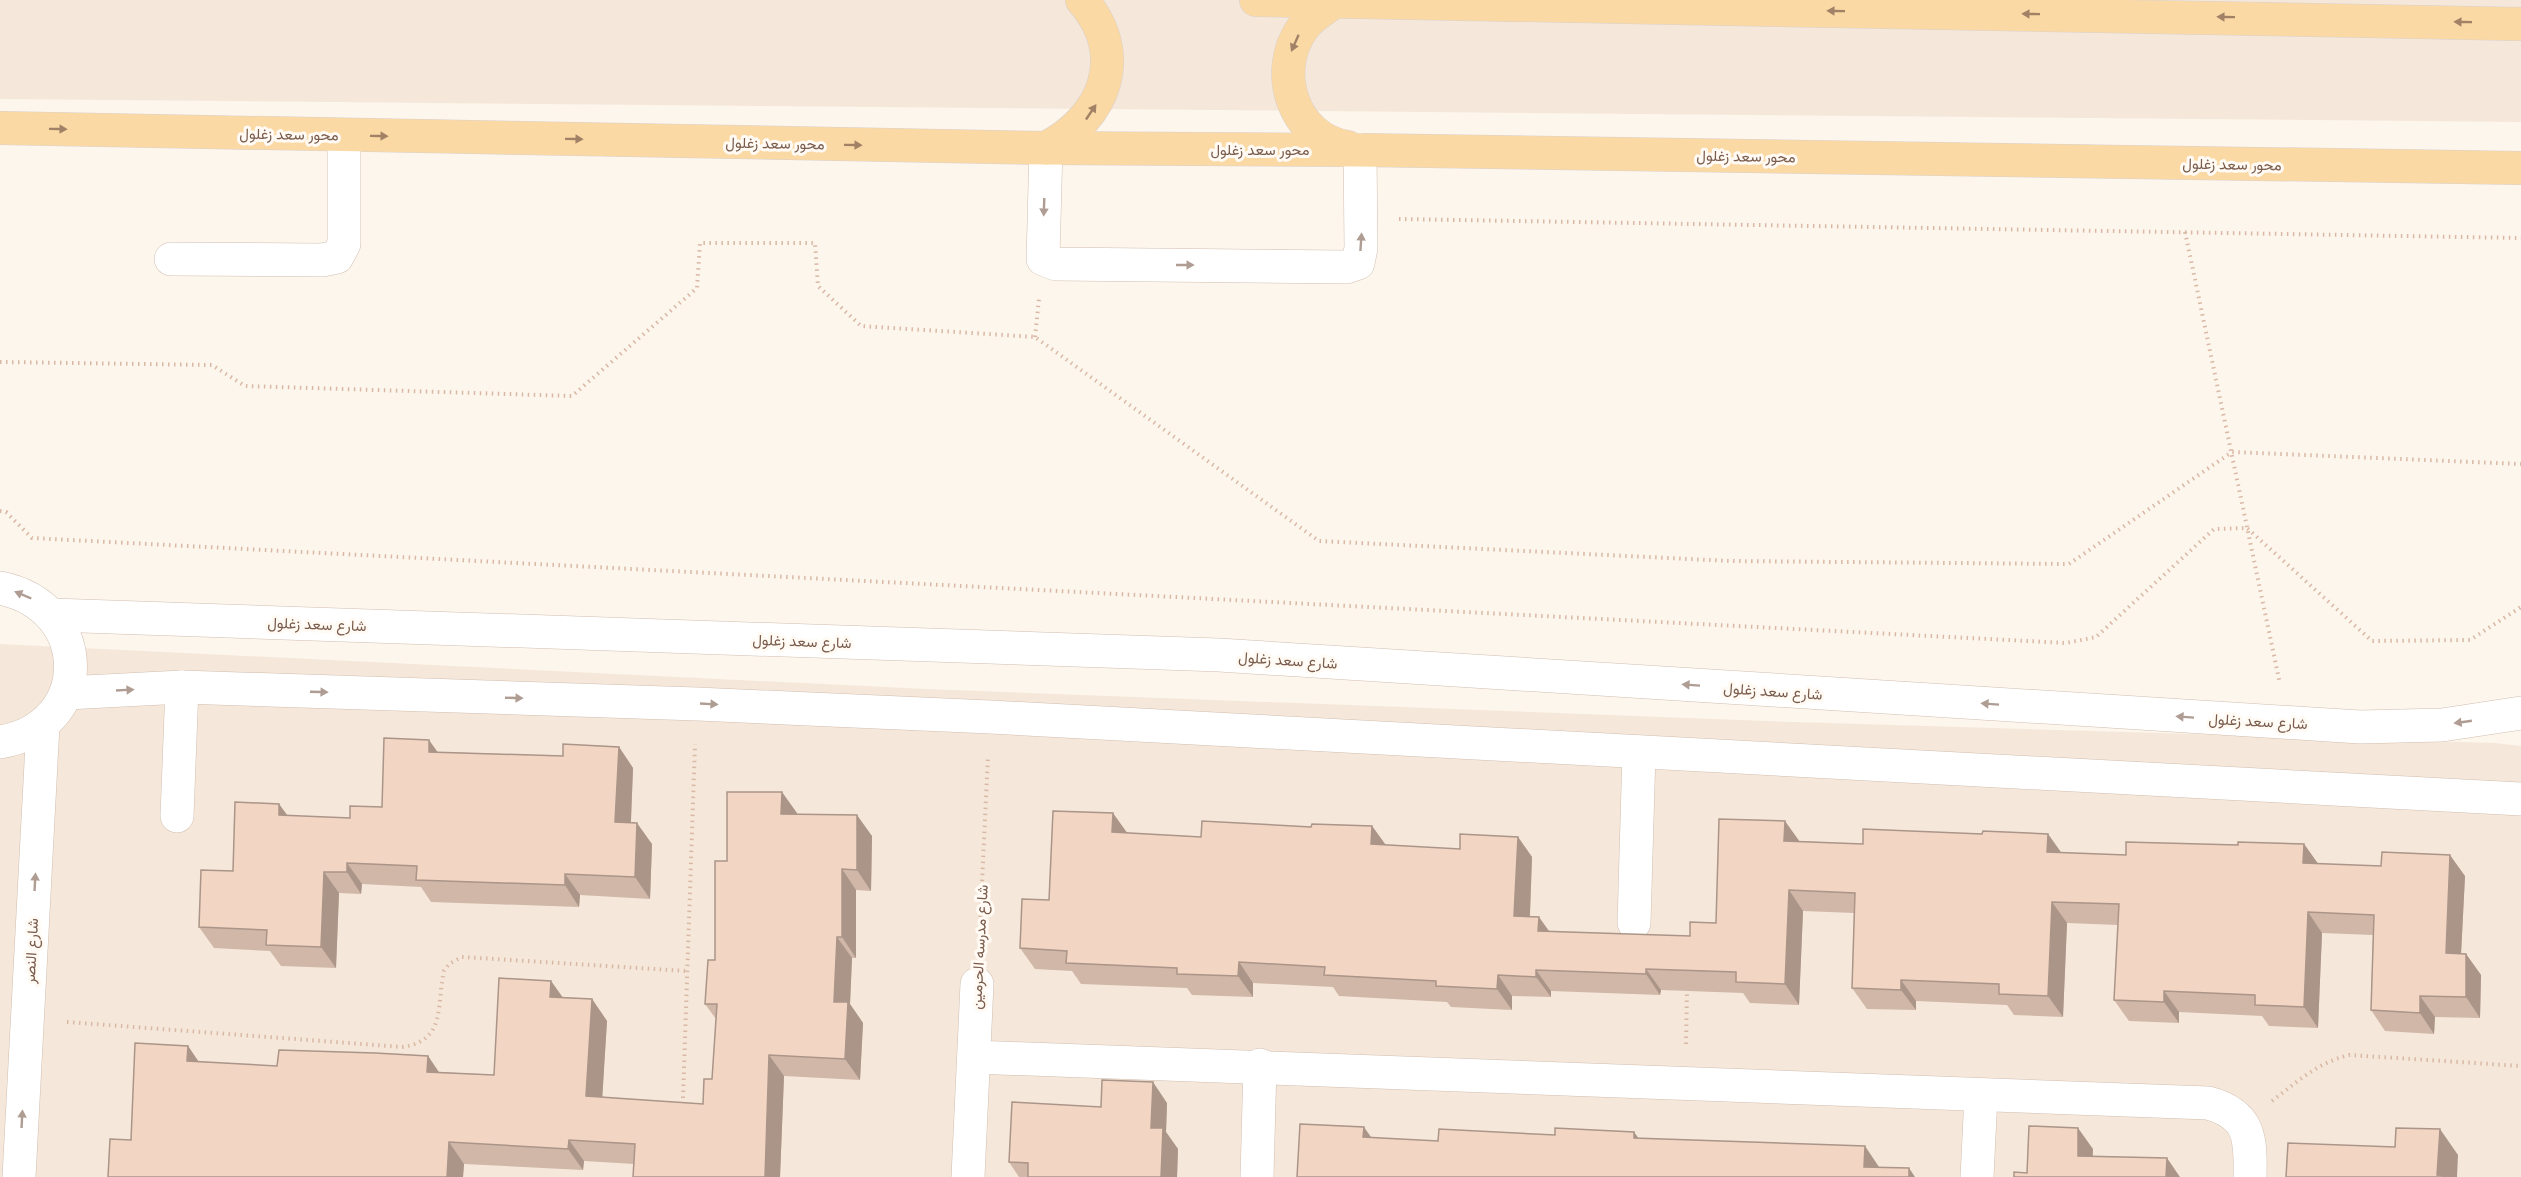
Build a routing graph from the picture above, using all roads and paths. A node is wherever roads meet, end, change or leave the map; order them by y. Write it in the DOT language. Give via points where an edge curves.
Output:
graph roads {
  1 [pos="1082,0"];
  2 [pos="1256,0"];
  3 [pos="1334,2"];
  4 [pos="1603,4"];
  5 [pos="2264,9"];
  6 [pos="2521,24"];
  7 [pos="0,128"];
  8 [pos="344,135"];
  9 [pos="1046,148"];
  10 [pos="1360,150"];
  11 [pos="2521,168"];
  12 [pos="1362,218"];
  13 [pos="2185,232"];
  14 [pos="2521,238"];
  15 [pos="171,259"];
  16 [pos="0,362"];
  17 [pos="2232,452"];
  18 [pos="2521,464"];
  19 [pos="0,511"];
  20 [pos="2247,528"];
  21 [pos="0,588"];
  22 [pos="2521,607"];
  23 [pos="53,615"];
  24 [pos="182,687"];
  25 [pos="66,693"];
  26 [pos="697,704"];
  27 [pos="2521,713"];
  28 [pos="990,717"];
  29 [pos="2288,723"];
  30 [pos="44,725"];
  31 [pos="0,742"];
  32 [pos="1639,752"];
  33 [pos="2521,799"];
  34 [pos="177,816"];
  35 [pos="1634,923"];
  36 [pos="687,971"];
  37 [pos="1684,978"];
  38 [pos="977,984"];
  39 [pos="28,1019"];
  40 [pos="974,1057"];
  41 [pos="1260,1065"];
  42 [pos="2521,1066"];
  43 [pos="1684,1083"];
  44 [pos="1981,1096"];
  45 [pos="683,1098"];
  46 [pos="2243,1124"];
  47 [pos="19,1177"];
  48 [pos="968,1177"];
  49 [pos="1257,1177"];
  50 [pos="1977,1177"];
  51 [pos="2250,1177"];
  9 -- 1 [label="main road, one-way" via="1083,124 1104,84 1105,45 1100,26"];
  2 -- 3 [label="main road"];
  3 -- 4 [label="main road"];
  3 -- 10 [label="main road, one-way" via="1317,13 1297,37 1287,66 1288,87 1294,106 1321,137"];
  5 -- 4 [label="main road, one-way"];
  6 -- 5 [label="main road, one-way"];
  7 -- 8 [label="main road, محور سعد زغلول, one-way"];
  8 -- 9 [label="main road, محور سعد زغلول, one-way"];
  8 -- 15 [label="street" via="344,244 337,257"];
  9 -- 10 [label="main road, محور سعد زغلول"];
  9 -- 12 [label="street, one-way" via="1043,259 1056,264 1346,267 1358,263"];
  10 -- 11 [label="main road, محور سعد زغلول"];
  10 -- 12 [label="street"];
  12 -- 13 [label="path"];
  13 -- 14 [label="path"];
  13 -- 17 [label="path"];
  16 -- 17 [label="path" via="212,365 244,386 572,396 698,288 700,243 815,243 818,286 861,326 1035,337 1319,542 1730,561 2069,564"];
  17 -- 18 [label="path"];
  17 -- 20 [label="path"];
  19 -- 20 [label="path" via="6,512 32,538 2066,643 2096,637 2214,529"];
  20 -- 22 [label="path" via="2372,641 2470,640"];
  20 -- 29 [label="path"];
  23 -- 21 [label="street, one-way" via="37,601"];
  23 -- 25 [label="street" via="70,652"];
  29 -- 23 [label="street, شارع سعد زغلول, one-way" via="1219,656"];
  25 -- 24 [label="street, one-way"];
  24 -- 26 [label="street, one-way"];
  24 -- 34 [label="street"];
  25 -- 30 [label="street"];
  26 -- 28 [label="street, one-way"];
  26 -- 36 [label="path"];
  27 -- 29 [label="street, شارع سعد زغلول, one-way" via="2442,725 2360,727"];
  28 -- 32 [label="street"];
  28 -- 38 [label="path, شارع مدرسه الحرمين"];
  30 -- 31 [label="street" via="18,739"];
  39 -- 30 [label="street, شارع النصر, one-way"];
  32 -- 33 [label="street"];
  32 -- 35 [label="street"];
  36 -- 39 [label="path" via="462,957 444,972 431,1034 423,1041 402,1047"];
  36 -- 45 [label="path"];
  37 -- 43 [label="path" via="1688,987"];
  38 -- 40 [label="street, شارع مدرسه الحرمين"];
  47 -- 39 [label="street, شارع النصر, one-way"];
  40 -- 41 [label="street"];
  40 -- 48 [label="street, شارع مدرسه الحرمين"];
  41 -- 43 [label="street"];
  41 -- 49 [label="street"];
  42 -- 46 [label="path" via="2350,1055 2317,1066"];
  43 -- 44 [label="street"];
  44 -- 46 [label="street" via="2208,1103 2222,1106"];
  44 -- 50 [label="street"];
  46 -- 51 [label="street" via="2250,1137"];
}
